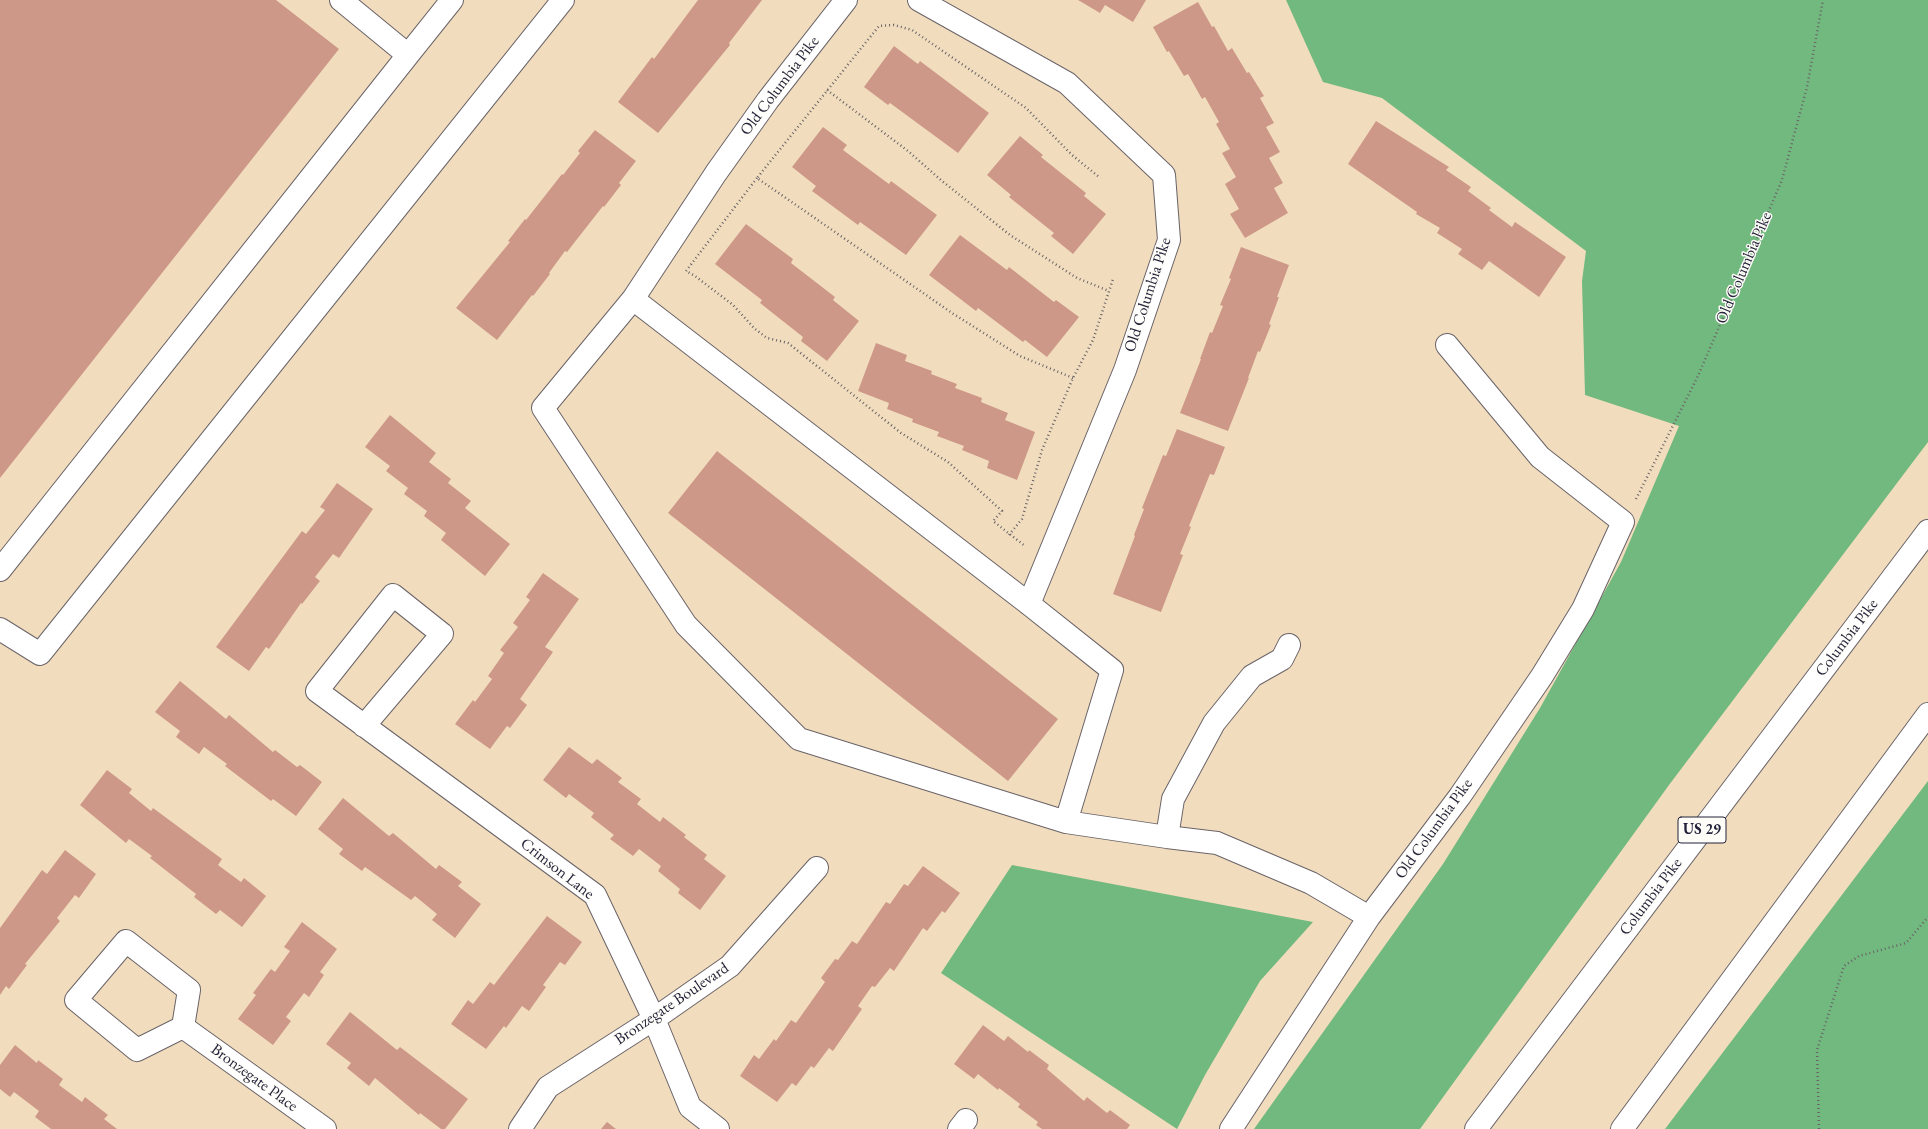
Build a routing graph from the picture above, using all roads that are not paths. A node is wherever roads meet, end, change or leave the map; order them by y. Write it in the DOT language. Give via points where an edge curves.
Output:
graph roads {
  1 [pos="341,0"];
  2 [pos="452,0"];
  3 [pos="562,0"];
  4 [pos="846,0"];
  5 [pos="920,0"];
  6 [pos="408,55"];
  7 [pos="633,299"];
  8 [pos="1447,345"];
  9 [pos="1928,531"];
  10 [pos="0,570"];
  11 [pos="1029,604"];
  12 [pos="0,629"];
  13 [pos="1289,645"];
  14 [pos="1928,714"];
  15 [pos="364,726"];
  16 [pos="1066,822"];
  17 [pos="1166,838"];
  18 [pos="817,868"];
  19 [pos="1369,918"];
  20 [pos="654,1019"];
  21 [pos="183,1027"];
  22 [pos="325,1129"];
  23 [pos="520,1129"];
  24 [pos="718,1129"];
  25 [pos="1231,1129"];
  26 [pos="1476,1129"];
  27 [pos="1622,1129"];
  1 -- 6 [label="main road"];
  2 -- 6 [label="main road"];
  3 -- 12 [label="main road" via="40,654"];
  4 -- 7 [label="main road, Old Columbia Pike" via="768,100 716,173"];
  5 -- 11 [label="main road, Old Columbia Pike" via="1066,83 1164,175 1169,240 1125,370"];
  6 -- 10 [label="main road"];
  7 -- 11 [label="main road"];
  7 -- 16 [label="main road, Old Columbia Pike" via="543,408 686,625 799,739"];
  8 -- 19 [label="main road, Old Columbia Pike" via="1540,458 1624,522 1583,609 1542,676 1460,796"];
  9 -- 26 [label="main road, Columbia Pike / US 29"];
  11 -- 16 [label="main road" via="1112,670"];
  13 -- 17 [label="main road" via="1282,659 1252,676 1214,723 1173,799"];
  14 -- 27 [label="main road"];
  15 -- 15 [label="main road, Crimson Lane" via="317,691 393,595 442,634"];
  15 -- 20 [label="main road, Crimson Lane" via="595,895"];
  16 -- 17 [label="main road"];
  17 -- 19 [label="main road" via="1217,843 1311,883"];
  18 -- 20 [label="main road, Bronzegate Boulevard" via="730,966"];
  19 -- 25 [label="main road, Old Columbia Pike"];
  20 -- 23 [label="main road, Bronzegate Boulevard" via="548,1087"];
  20 -- 24 [label="main road, Crimson Lane" via="690,1107"];
  21 -- 21 [label="main road" via="137,1050 76,1000 126,941 189,990"];
  21 -- 22 [label="main road, Bronzegate Place"];
}
